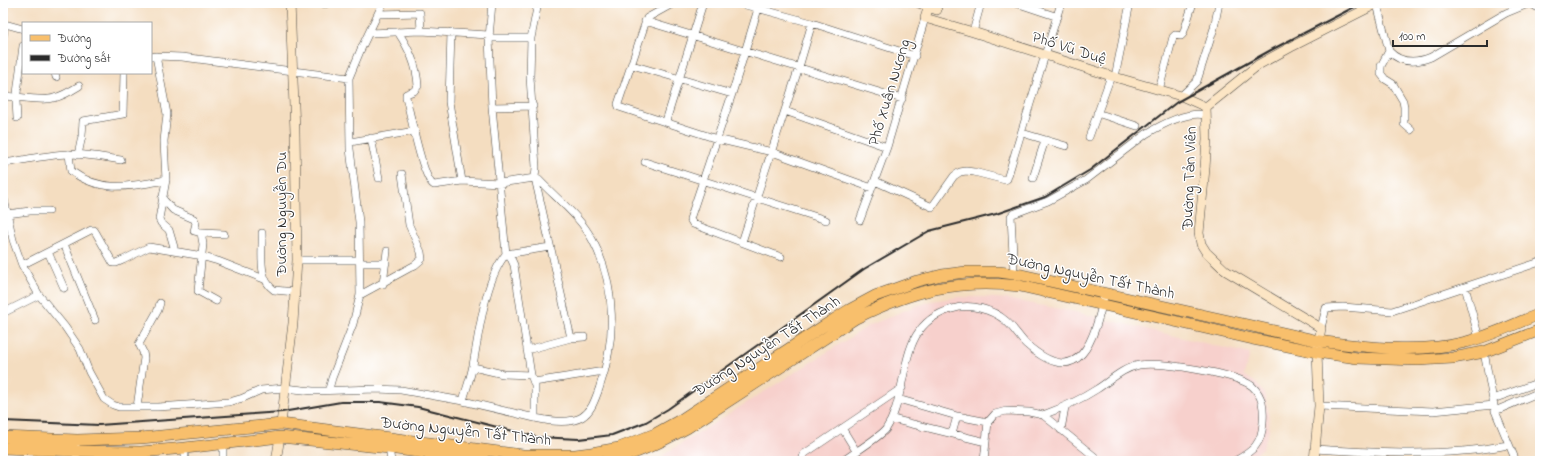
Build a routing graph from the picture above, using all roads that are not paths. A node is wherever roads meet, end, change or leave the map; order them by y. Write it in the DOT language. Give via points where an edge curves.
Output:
graph roads {
  1 [pos="290,3"];
  2 [pos="383,3"];
  3 [pos="492,3"];
  4 [pos="538,3"];
  5 [pos="674,3"];
  6 [pos="703,3"];
  7 [pos="738,3"];
  8 [pos="920,3"];
  9 [pos="981,3"];
  10 [pos="1016,3"];
  11 [pos="1061,3"];
  12 [pos="1130,3"];
  13 [pos="1193,3"];
  14 [pos="1219,3"];
  15 [pos="1378,3"];
  16 [pos="1530,3"];
  17 [pos="934,5"];
  18 [pos="758,9"];
  19 [pos="1540,9"];
  20 [pos="378,14"];
  21 [pos="1058,17"];
  22 [pos="929,19"];
  23 [pos="645,21"];
  24 [pos="4,23"];
  25 [pos="812,23"];
  26 [pos="22,29"];
  27 [pos="421,30"];
  28 [pos="398,32"];
  29 [pos="451,32"];
  30 [pos="973,32"];
  31 [pos="369,33"];
  32 [pos="3,36"];
  33 [pos="489,36"];
  34 [pos="694,36"];
  35 [pos="531,38"];
  36 [pos="745,51"];
  37 [pos="1389,52"];
  38 [pos="22,54"];
  39 [pos="1046,55"];
  40 [pos="153,56"];
  41 [pos="914,56"];
  42 [pos="632,65"];
  43 [pos="799,67"];
  44 [pos="292,70"];
  45 [pos="124,74"];
  46 [pos="1113,77"];
  47 [pos="349,78"];
  48 [pos="680,78"];
  49 [pos="79,86"];
  50 [pos="1159,90"];
  51 [pos="732,94"];
  52 [pos="3,96"];
  53 [pos="17,96"];
  54 [pos="1181,96"];
  55 [pos="902,99"];
  56 [pos="532,106"];
  57 [pos="492,107"];
  58 [pos="785,111"];
  59 [pos="1205,111"];
  60 [pos="1097,113"];
  61 [pos="17,118"];
  62 [pos="666,122"];
  63 [pos="1137,126"];
  64 [pos="1411,130"];
  65 [pos="415,131"];
  66 [pos="1022,133"];
  67 [pos="1089,137"];
  68 [pos="372,138"];
  69 [pos="717,139"];
  70 [pos="1045,140"];
  71 [pos="350,142"];
  72 [pos="1066,146"];
  73 [pos="887,147"];
  74 [pos="772,152"];
  75 [pos="69,154"];
  76 [pos="78,155"];
  77 [pos="121,160"];
  78 [pos="645,162"];
  79 [pos="3,163"];
  80 [pos="402,174"];
  81 [pos="379,178"];
  82 [pos="535,178"];
  83 [pos="1033,178"];
  84 [pos="166,180"];
  85 [pos="703,181"];
  86 [pos="462,182"];
  87 [pos="500,183"];
  88 [pos="873,185"];
  89 [pos="3,194"];
  90 [pos="162,198"];
  91 [pos="756,198"];
  92 [pos="49,212"];
  93 [pos="7,214"];
  94 [pos="826,220"];
  95 [pos="860,220"];
  96 [pos="262,233"];
  97 [pos="201,234"];
  98 [pos="224,234"];
  99 [pos="742,242"];
  100 [pos="64,244"];
  101 [pos="174,247"];
  102 [pos="550,247"];
  103 [pos="387,251"];
  104 [pos="48,252"];
  105 [pos="508,254"];
  106 [pos="202,256"];
  107 [pos="781,256"];
  108 [pos="297,260"];
  109 [pos="360,262"];
  110 [pos="1540,262"];
  111 [pos="386,263"];
  112 [pos="22,265"];
  113 [pos="1014,274"];
  114 [pos="264,279"];
  115 [pos="383,284"];
  116 [pos="1465,287"];
  117 [pos="64,288"];
  118 [pos="295,292"];
  119 [pos="1105,293"];
  120 [pos="38,294"];
  121 [pos="360,296"];
  122 [pos="216,301"];
  123 [pos="876,302"];
  124 [pos="160,303"];
  125 [pos="1102,305"];
  126 [pos="3,313"];
  127 [pos="1540,314"];
  128 [pos="95,320"];
  129 [pos="1321,328"];
  130 [pos="1540,330"];
  131 [pos="584,337"];
  132 [pos="571,338"];
  133 [pos="1479,338"];
  134 [pos="1319,341"];
  135 [pos="528,350"];
  136 [pos="1317,352"];
  137 [pos="1484,352"];
  138 [pos="473,367"];
  139 [pos="604,372"];
  140 [pos="533,378"];
  141 [pos="1540,382"];
  142 [pos="284,388"];
  143 [pos="902,388"];
  144 [pos="329,389"];
  145 [pos="1540,392"];
  146 [pos="898,399"];
  147 [pos="463,401"];
  148 [pos="1494,405"];
  149 [pos="1319,406"];
  150 [pos="136,407"];
  151 [pos="1065,407"];
  152 [pos="1043,415"];
  153 [pos="957,416"];
  154 [pos="535,418"];
  155 [pos="892,419"];
  156 [pos="988,422"];
  157 [pos="281,424"];
  158 [pos="842,428"];
  159 [pos="1061,430"];
  160 [pos="184,434"];
  161 [pos="952,434"];
  162 [pos="280,436"];
  163 [pos="3,437"];
  164 [pos="77,440"];
  165 [pos="986,442"];
  166 [pos="223,443"];
  167 [pos="390,443"];
  168 [pos="1508,444"];
  169 [pos="3,448"];
  170 [pos="185,448"];
  171 [pos="1315,449"];
  172 [pos="856,451"];
  173 [pos="1364,452"];
  174 [pos="77,456"];
  175 [pos="141,456"];
  176 [pos="431,457"];
  177 [pos="460,459"];
  178 [pos="185,461"];
  179 [pos="223,461"];
  180 [pos="276,461"];
  181 [pos="391,461"];
  182 [pos="485,461"];
  183 [pos="606,461"];
  184 [pos="802,461"];
  185 [pos="843,461"];
  186 [pos="984,461"];
  187 [pos="1100,461"];
  188 [pos="1235,461"];
  189 [pos="1314,461"];
  190 [pos="1368,461"];
  191 [pos="1516,461"];
  1 -- 44 [label="street, Đường Nguyễn Du"];
  2 -- 20 [label="street"];
  3 -- 33 [label="street"];
  4 -- 35 [label="street"];
  5 -- 23 [label="street"];
  6 -- 34 [label="street"];
  7 -- 18 [label="street"];
  8 -- 17 [label="street"];
  9 -- 30 [label="street"];
  10 -- 21 [label="street"];
  11 -- 21 [label="street"];
  12 -- 46 [label="street"];
  13 -- 50 [label="street" via="1183,34 1173,37"];
  14 -- 54 [label="street" via="1197,81"];
  15 -- 37 [label="street"];
  15 -- 59 [label="street, Đường Tản Viên" via="1258,65"];
  16 -- 19 [label="street"];
  16 -- 37 [label="street" via="1506,12 1453,45 1422,60 1400,60"];
  17 -- 22 [label="street, Phố Xuân Nương"];
  18 -- 25 [label="street"];
  18 -- 36 [label="street"];
  20 -- 27 [label="street" via="420,13"];
  20 -- 31 [label="street"];
  21 -- 39 [label="street"];
  22 -- 30 [label="street, Phố Vũ Duệ"];
  22 -- 41 [label="street, Phố Xuân Nương"];
  23 -- 34 [label="street"];
  23 -- 42 [label="street"];
  24 -- 26 [label="street"];
  24 -- 32 [label="street"];
  25 -- 41 [label="street"];
  25 -- 43 [label="street"];
  27 -- 28 [label="street"];
  27 -- 29 [label="street"];
  28 -- 31 [label="street"];
  28 -- 65 [label="street" via="413,58 417,76 416,88 406,94"];
  29 -- 33 [label="street"];
  29 -- 86 [label="street" via="449,102"];
  30 -- 39 [label="street, Phố Vũ Duệ"];
  31 -- 47 [label="street"];
  33 -- 35 [label="street"];
  33 -- 57 [label="street"];
  34 -- 36 [label="street"];
  34 -- 48 [label="street"];
  35 -- 56 [label="street"];
  36 -- 43 [label="street"];
  36 -- 51 [label="street"];
  37 -- 64 [label="street" via="1381,66 1381,74 1396,88 1404,107 1404,124"];
  38 -- 53 [label="street"];
  39 -- 46 [label="street, Phố Vũ Duệ"];
  39 -- 66 [label="street"];
  40 -- 44 [label="street"];
  40 -- 84 [label="street" via="167,114 164,141"];
  41 -- 55 [label="street, Phố Xuân Nương"];
  42 -- 48 [label="street"];
  42 -- 62 [label="street" via="619,107"];
  43 -- 55 [label="street"];
  43 -- 58 [label="street"];
  44 -- 47 [label="street"];
  44 -- 108 [label="street, Đường Nguyễn Du"];
  45 -- 76 [label="street" via="123,114 83,121"];
  46 -- 50 [label="street, Phố Vũ Duệ"];
  46 -- 60 [label="street"];
  47 -- 71 [label="street"];
  48 -- 51 [label="street"];
  48 -- 62 [label="street"];
  49 -- 53 [label="street" via="52,99"];
  50 -- 54 [label="street, Phố Vũ Duệ"];
  51 -- 69 [label="street"];
  52 -- 53 [label="street"];
  53 -- 61 [label="street"];
  54 -- 59 [label="street, Phố Vũ Duệ"];
  55 -- 73 [label="street, Phố Xuân Nương"];
  56 -- 57 [label="street"];
  56 -- 82 [label="street"];
  57 -- 87 [label="street"];
  58 -- 73 [label="street"];
  58 -- 74 [label="street"];
  59 -- 113 [label="street" via="1156,127 1086,180 1048,201 1013,214 1011,216"];
  59 -- 129 [label="street, Đường Tản Viên" via="1206,161 1199,233 1201,244 1226,271"];
  60 -- 63 [label="street"];
  60 -- 67 [label="street"];
  62 -- 69 [label="street"];
  65 -- 68 [label="street"];
  65 -- 86 [label="street" via="420,157 430,184"];
  66 -- 70 [label="street"];
  66 -- 88 [label="street" via="1007,179 974,172 960,172 954,176 932,207"];
  68 -- 71 [label="street"];
  68 -- 81 [label="street"];
  69 -- 74 [label="street"];
  69 -- 85 [label="street"];
  70 -- 72 [label="street"];
  70 -- 83 [label="street"];
  71 -- 109 [label="street" via="359,222"];
  73 -- 88 [label="street, Phố Xuân Nương"];
  74 -- 88 [label="street"];
  74 -- 91 [label="street"];
  75 -- 76 [label="street"];
  75 -- 79 [label="street"];
  75 -- 84 [label="street" via="71,171 94,183 114,188"];
  76 -- 77 [label="street"];
  78 -- 85 [label="street"];
  80 -- 115 [label="street" via="409,225 422,256 415,265"];
  82 -- 87 [label="street"];
  82 -- 102 [label="street"];
  82 -- 139 [label="street" via="577,218 591,237 600,257 607,278 612,323"];
  84 -- 90 [label="street"];
  85 -- 91 [label="street"];
  85 -- 99 [label="street" via="690,219 691,223"];
  86 -- 87 [label="street"];
  87 -- 105 [label="street"];
  88 -- 95 [label="street, Phố Xuân Nương"];
  89 -- 93 [label="street"];
  90 -- 97 [label="street" via="173,210 194,218 194,230"];
  90 -- 101 [label="street" via="159,219 169,230"];
  91 -- 94 [label="street"];
  91 -- 99 [label="street"];
  92 -- 93 [label="street"];
  93 -- 112 [label="street"];
  96 -- 114 [label="street"];
  97 -- 98 [label="street"];
  97 -- 106 [label="street"];
  99 -- 107 [label="street"];
  100 -- 104 [label="street"];
  100 -- 106 [label="street" via="94,230 113,263 149,247"];
  100 -- 128 [label="street"];
  102 -- 105 [label="street"];
  102 -- 132 [label="street"];
  103 -- 111 [label="street"];
  104 -- 112 [label="street"];
  104 -- 117 [label="street"];
  105 -- 135 [label="street" via="514,265"];
  105 -- 138 [label="street" via="500,262 491,284 480,324"];
  106 -- 114 [label="street"];
  106 -- 122 [label="street" via="198,291"];
  108 -- 109 [label="street"];
  108 -- 118 [label="street, Đường Nguyễn Du"];
  109 -- 111 [label="street"];
  109 -- 121 [label="street"];
  110 -- 116 [label="street"];
  111 -- 115 [label="street"];
  112 -- 120 [label="street"];
  113 -- 119 [label="main road, Đường Nguyễn Tất Thành"];
  113 -- 123 [label="main road, Đường Nguyễn Tất Thành" via="966,272 942,275 917,281"];
  114 -- 118 [label="street" via="274,290"];
  115 -- 121 [label="street"];
  116 -- 129 [label="street" via="1389,311 1326,308"];
  116 -- 133 [label="street"];
  118 -- 142 [label="street, Đường Nguyễn Du"];
  119 -- 125 [label="street"];
  119 -- 134 [label="main road, Đường Nguyễn Tất Thành"];
  120 -- 126 [label="street"];
  120 -- 150 [label="street" via="65,326 80,349 88,372 104,399 120,407"];
  121 -- 144 [label="street" via="353,324"];
  123 -- 125 [label="main road, Đường Nguyễn Tất Thành" via="942,286 997,284"];
  123 -- 167 [label="main road, Đường Nguyễn Tất Thành" via="849,310 682,419 655,434 619,448 576,455 529,455"];
  123 -- 183 [label="main road, Đường Nguyễn Tất Thành" via="687,428 659,443 624,457"];
  124 -- 150 [label="street" via="139,344 144,358"];
  125 -- 136 [label="main road, Đường Nguyễn Tất Thành"];
  125 -- 143 [label="street" via="1088,347 1073,362 1053,361 1037,352 1007,322 989,311 970,306 936,314 914,339 905,362"];
  127 -- 133 [label="main road, Đường Nguyễn Tất Thành"];
  129 -- 134 [label="street"];
  130 -- 137 [label="main road, Đường Nguyễn Tất Thành"];
  131 -- 132 [label="street"];
  132 -- 135 [label="street"];
  133 -- 134 [label="main road, Đường Nguyễn Tất Thành" via="1452,345 1418,348 1358,346"];
  134 -- 136 [label="street"];
  135 -- 140 [label="street"];
  136 -- 137 [label="main road, Đường Nguyễn Tất Thành" via="1357,358 1418,360 1453,358"];
  136 -- 149 [label="street"];
  137 -- 148 [label="street"];
  138 -- 140 [label="street"];
  138 -- 147 [label="street"];
  139 -- 140 [label="street"];
  139 -- 154 [label="street" via="593,406 583,416 552,422"];
  140 -- 154 [label="street"];
  141 -- 148 [label="street"];
  142 -- 144 [label="street" via="313,391"];
  142 -- 150 [label="street" via="261,390 229,402"];
  142 -- 157 [label="street, Đường Nguyễn Du"];
  143 -- 146 [label="street"];
  143 -- 158 [label="street"];
  144 -- 147 [label="street" via="401,390"];
  145 -- 148 [label="street"];
  146 -- 153 [label="street"];
  146 -- 155 [label="street"];
  147 -- 154 [label="street"];
  148 -- 149 [label="street" via="1433,410"];
  148 -- 168 [label="street"];
  149 -- 171 [label="street"];
  151 -- 152 [label="street"];
  151 -- 159 [label="street"];
  151 -- 188 [label="street" via="1128,368 1141,365 1169,366 1232,377 1252,386 1261,398 1264,408 1263,432 1258,444 1248,454"];
  152 -- 156 [label="street" via="1006,411 995,414"];
  152 -- 159 [label="street"];
  153 -- 156 [label="street"];
  153 -- 161 [label="street"];
  155 -- 161 [label="street"];
  155 -- 172 [label="street" via="886,429"];
  156 -- 165 [label="street"];
  157 -- 160 [label="main road, Đường Nguyễn Tất Thành"];
  157 -- 167 [label="main road, Đường Nguyễn Tất Thành"];
  158 -- 172 [label="street"];
  158 -- 184 [label="street" via="804,454"];
  159 -- 187 [label="street"];
  160 -- 164 [label="main road, Đường Nguyễn Tất Thành"];
  160 -- 170 [label="main road"];
  161 -- 165 [label="street"];
  162 -- 166 [label="main road, Đường Nguyễn Tất Thành"];
  162 -- 167 [label="main road, Đường Nguyễn Tất Thành"];
  162 -- 180 [label="street"];
  163 -- 164 [label="main road, Đường Nguyễn Tất Thành"];
  164 -- 174 [label="street"];
  165 -- 186 [label="street"];
  166 -- 170 [label="main road, Đường Nguyễn Tất Thành"];
  166 -- 179 [label="street"];
  167 -- 176 [label="main road, Đường Nguyễn Tất Thành"];
  167 -- 181 [label="street"];
  168 -- 173 [label="street" via="1480,450"];
  168 -- 191 [label="street"];
  169 -- 174 [label="main road, Đường Nguyễn Tất Thành"];
  170 -- 175 [label="main road, Đường Nguyễn Tất Thành"];
  170 -- 178 [label="street"];
  171 -- 173 [label="street"];
  171 -- 189 [label="street"];
  172 -- 185 [label="street"];
  173 -- 190 [label="street"];
  174 -- 175 [label="main road, Đường Nguyễn Tất Thành"];
  176 -- 177 [label="main road, Đường Nguyễn Tất Thành"];
  177 -- 182 [label="main road, Đường Nguyễn Tất Thành"];
}
